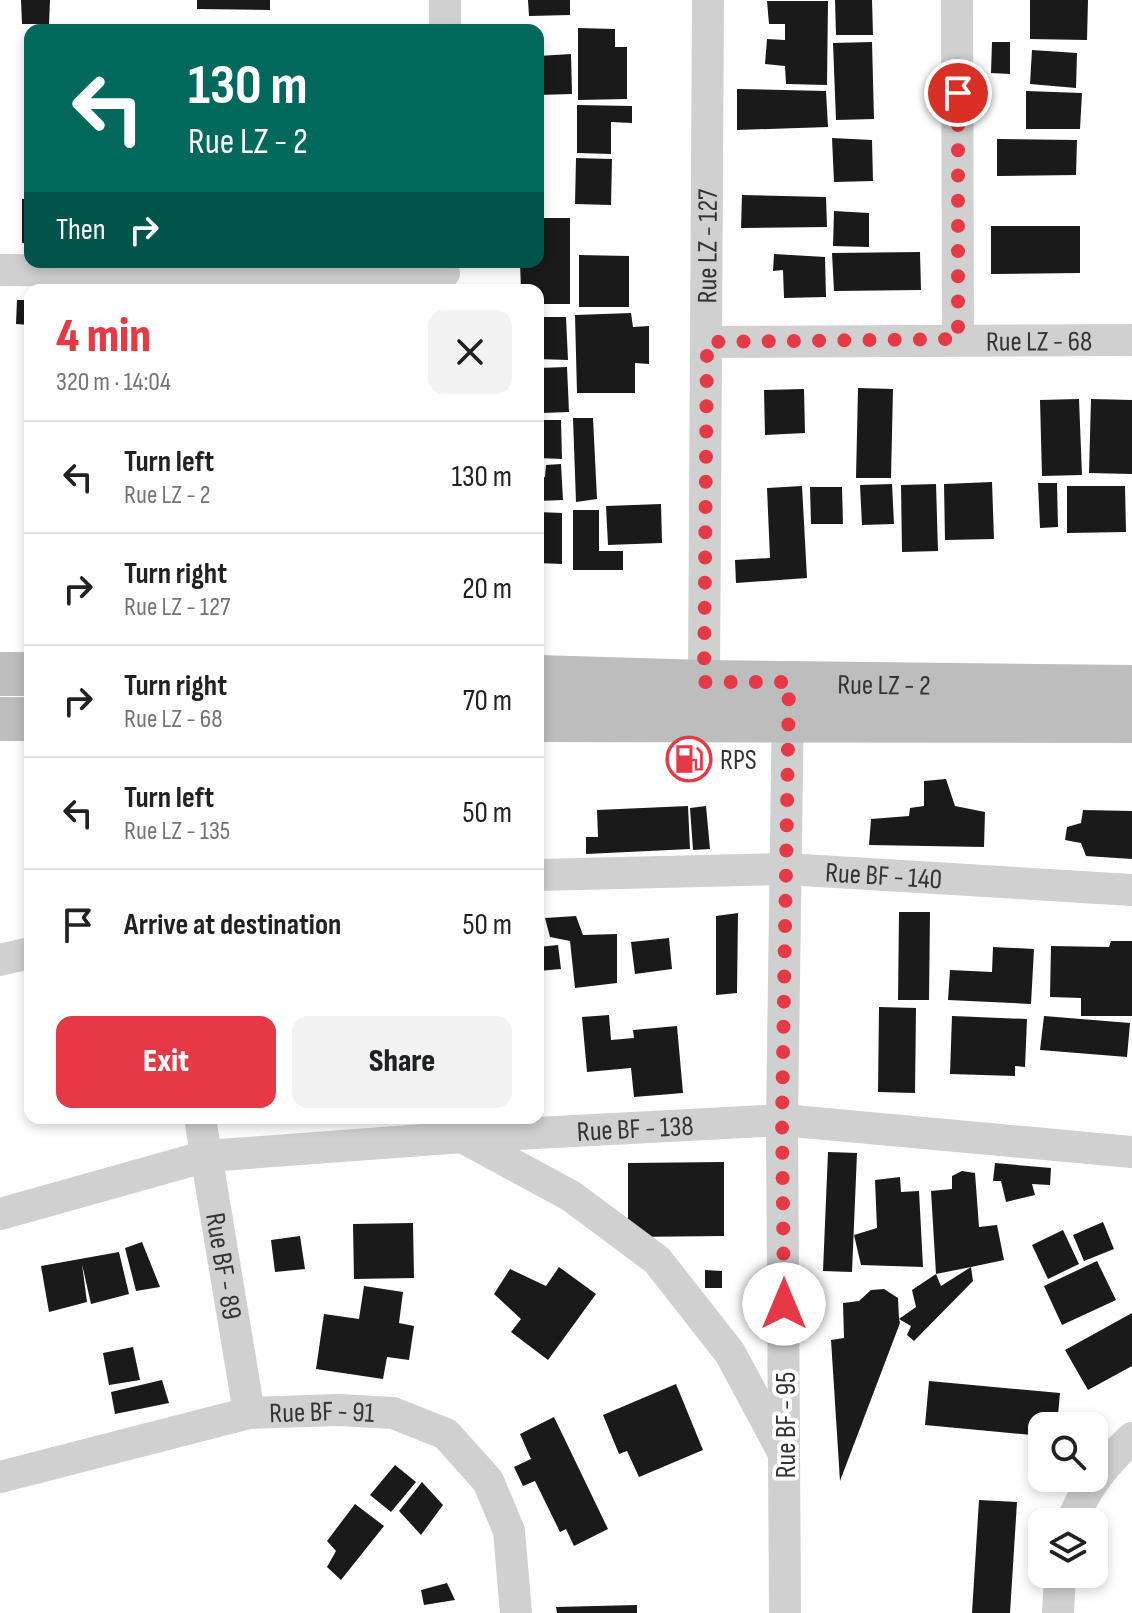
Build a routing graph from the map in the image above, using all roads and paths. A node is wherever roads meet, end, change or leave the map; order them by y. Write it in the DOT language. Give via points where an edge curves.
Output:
graph roads {
  1 [pos="445,0"];
  2 [pos="708,0"];
  3 [pos="957,0"];
  4 [pos="445,24"];
  5 [pos="0,270"];
  6 [pos="444,275"];
  7 [pos="958,339"];
  8 [pos="1132,340"];
  9 [pos="707,342"];
  10 [pos="0,674"];
  11 [pos="24,674"];
  12 [pos="544,677"];
  13 [pos="704,682"];
  14 [pos="1132,687"];
  15 [pos="788,688"];
  16 [pos="0,719"];
  17 [pos="24,719"];
  18 [pos="544,719"];
  19 [pos="1132,721"];
  20 [pos="786,869"];
  21 [pos="544,875"];
  22 [pos="1132,890"];
  23 [pos="24,954"];
  24 [pos="0,960"];
  25 [pos="782,1120"];
  26 [pos="201,1124"];
  27 [pos="463,1137"];
  28 [pos="1132,1152"];
  29 [pos="207,1156"];
  30 [pos="0,1214"];
  31 [pos="249,1413"];
  32 [pos="1132,1438"];
  33 [pos="785,1457"];
  34 [pos="0,1477"];
  35 [pos="1077,1508"];
  36 [pos="1059,1588"];
  37 [pos="516,1613"];
  38 [pos="785,1613"];
  39 [pos="1058,1613"];
  1 -- 4 [label="street"];
  2 -- 9 [label="street, Rue LZ - 127"];
  3 -- 7 [label="street"];
  5 -- 6 [label="street"];
  7 -- 8 [label="street, Rue LZ - 68"];
  7 -- 9 [label="street, Rue LZ - 68"];
  9 -- 13 [label="street, Rue LZ - 127"];
  10 -- 11 [label="main road"];
  12 -- 13 [label="main road, Rue LZ - 2"];
  13 -- 15 [label="main road, Rue LZ - 2"];
  14 -- 15 [label="main road, Rue LZ - 2"];
  15 -- 18 [label="main road, Rue LZ - 2"];
  15 -- 19 [label="main road, Rue LZ - 2"];
  15 -- 20 [label="street, Rue BF - 95"];
  16 -- 17 [label="main road"];
  20 -- 21 [label="street, Rue BF - 140"];
  20 -- 22 [label="street, Rue BF - 140"];
  20 -- 25 [label="street, Rue BF - 95"];
  23 -- 24 [label="street"];
  25 -- 27 [label="street, Rue BF - 138"];
  25 -- 28 [label="street, Rue BF - 138"];
  25 -- 33 [label="street, Rue BF - 95"];
  26 -- 29 [label="street, Rue BF - 89"];
  27 -- 29 [label="street, Rue BF - 138"];
  27 -- 33 [label="street" via="571,1196 657,1260 730,1353"];
  29 -- 30 [label="street, Rue BF - 138"];
  29 -- 31 [label="street, Rue BF - 89"];
  31 -- 34 [label="street, Rue BF - 91"];
  31 -- 37 [label="street, Rue BF - 91" via="393,1413 446,1434 488,1481 509,1531"];
  32 -- 35 [label="street" via="1105,1464"];
  33 -- 38 [label="street, Rue BF - 95"];
  36 -- 39 [label="street"];
}
